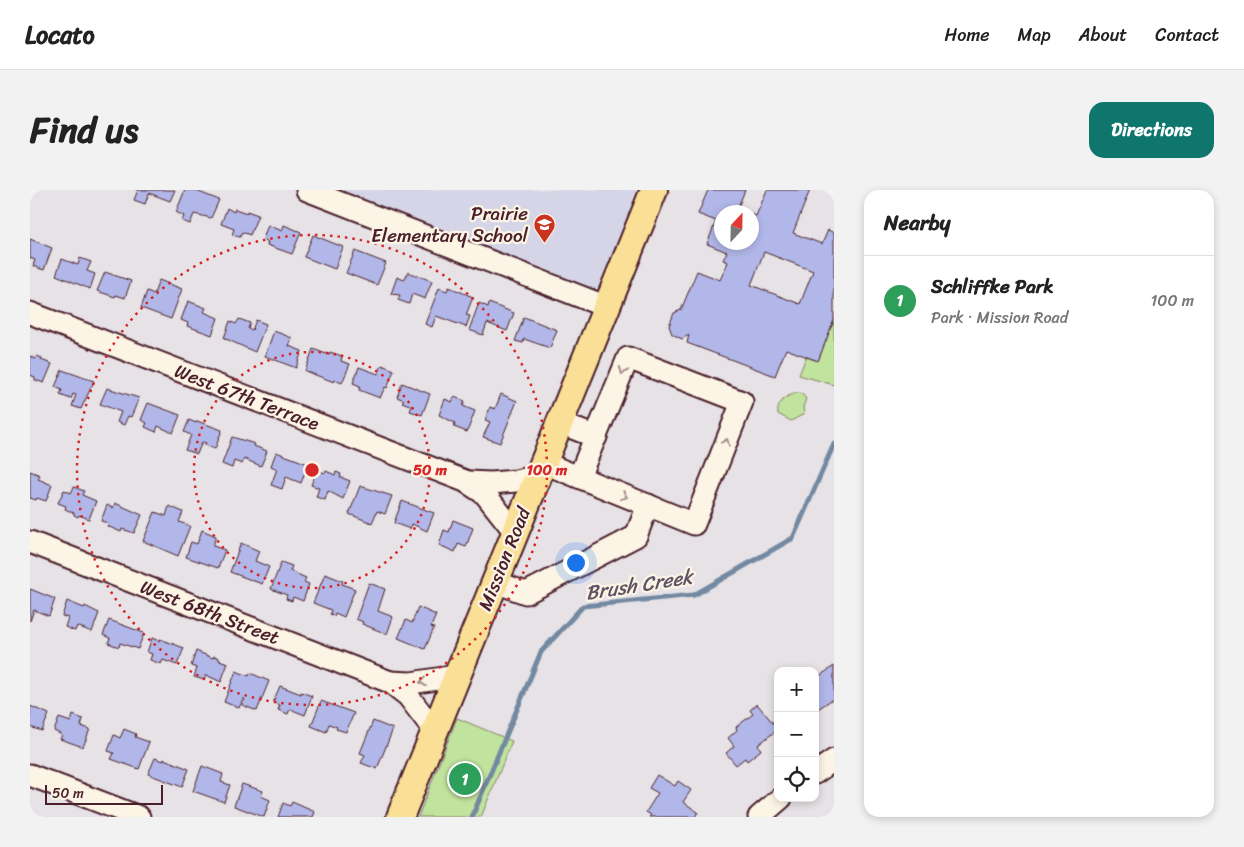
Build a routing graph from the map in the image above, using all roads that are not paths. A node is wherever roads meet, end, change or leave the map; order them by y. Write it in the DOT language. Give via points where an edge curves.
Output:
graph roads {
  1 [pos="307,190"];
  2 [pos="654,190"];
  3 [pos="607,307"];
  4 [pos="30,313"];
  5 [pos="560,423"];
  6 [pos="596,437"];
  7 [pos="541,470"];
  8 [pos="579,477"];
  9 [pos="465,482"];
  10 [pos="648,505"];
  11 [pos="516,532"];
  12 [pos="30,542"];
  13 [pos="495,582"];
  14 [pos="456,676"];
  15 [pos="390,682"];
  16 [pos="434,730"];
  17 [pos="834,760"];
  18 [pos="819,770"];
  19 [pos="30,774"];
  20 [pos="776,802"];
  21 [pos="139,817"];
  22 [pos="400,817"];
  23 [pos="759,817"];
  1 -- 3 [label="street"];
  2 -- 3 [label="main road, Mission Road"];
  3 -- 5 [label="main road, Mission Road"];
  4 -- 9 [label="street, West 67th Terrace"];
  5 -- 6 [label="street"];
  5 -- 7 [label="main road, Mission Road"];
  6 -- 8 [label="street"];
  10 -- 6 [label="street, one-way" via="694,524 742,402 628,358"];
  7 -- 8 [label="street"];
  7 -- 9 [label="street, West 67th Terrace" via="516,482"];
  7 -- 11 [label="main road, Mission Road"];
  8 -- 10 [label="street, one-way"];
  9 -- 11 [label="street, West 67th Terrace" via="486,494"];
  10 -- 13 [label="street" via="636,536 526,593"];
  11 -- 13 [label="main road, Mission Road"];
  12 -- 15 [label="street, West 68th Street"];
  13 -- 14 [label="main road, Mission Road"];
  14 -- 15 [label="street, West 68th Street, one-way" via="411,684"];
  14 -- 16 [label="main road, Mission Road"];
  15 -- 16 [label="street, West 68th Street" via="408,696"];
  16 -- 22 [label="main road, Mission Road"];
  17 -- 18 [label="street"];
  19 -- 21 [label="street"];
  20 -- 23 [label="street"];
}
